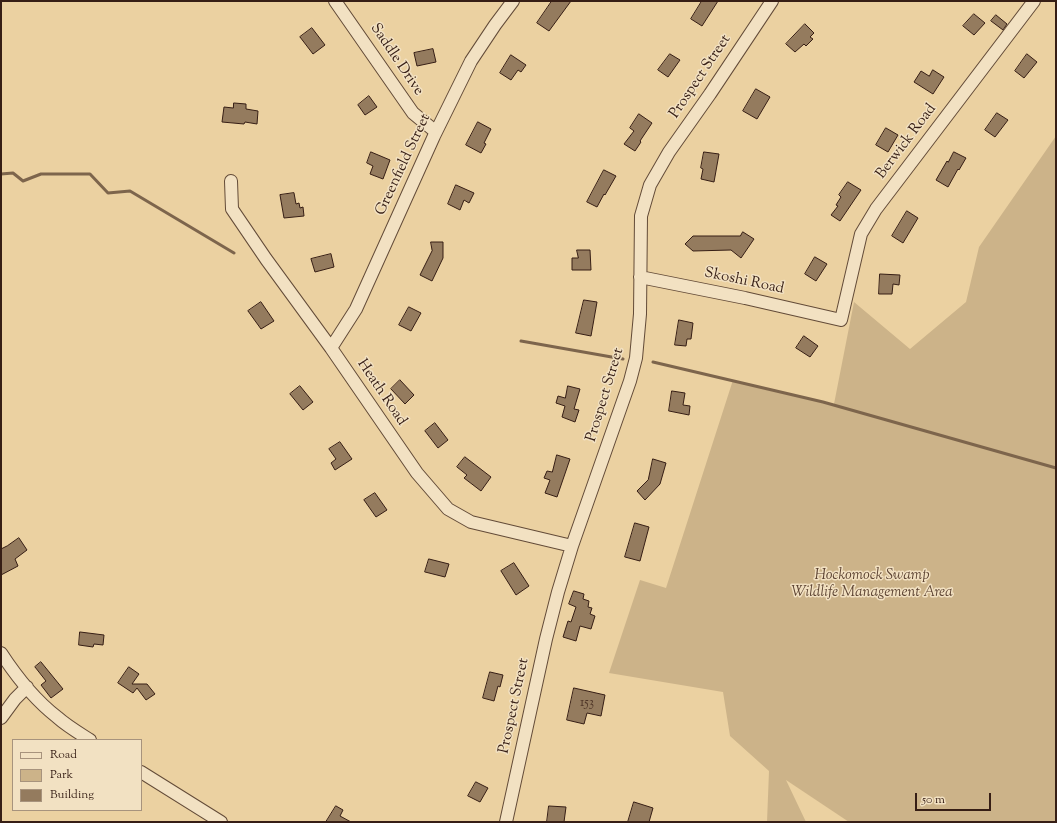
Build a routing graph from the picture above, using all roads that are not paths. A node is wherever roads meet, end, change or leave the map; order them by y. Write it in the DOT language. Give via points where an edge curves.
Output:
graph roads {
  1 [pos="335,1"];
  2 [pos="513,1"];
  3 [pos="772,1"];
  4 [pos="1034,1"];
  5 [pos="436,132"];
  6 [pos="231,181"];
  7 [pos="640,277"];
  8 [pos="841,320"];
  9 [pos="331,348"];
  10 [pos="572,546"];
  11 [pos="1,653"];
  12 [pos="28,687"];
  13 [pos="1,718"];
  14 [pos="89,739"];
  15 [pos="142,773"];
  16 [pos="221,822"];
  17 [pos="506,822"];
  1 -- 5 [label="street, Saddle Drive" via="413,113"];
  2 -- 5 [label="street, Greenfield Street" via="471,61"];
  3 -- 7 [label="street, Prospect Street" via="650,185 641,216"];
  4 -- 8 [label="street, Berwick Road" via="869,218 859,241"];
  5 -- 9 [label="street, Greenfield Street" via="356,309"];
  6 -- 9 [label="street, Heath Road" via="232,209"];
  7 -- 8 [label="street, Skoshi Road"];
  7 -- 10 [label="street, Prospect Street" via="639,337 634,366"];
  9 -- 10 [label="street, Heath Road" via="417,473 448,509 471,522"];
  10 -- 17 [label="street, Prospect Street" via="546,639"];
  11 -- 12 [label="street"];
  12 -- 13 [label="street"];
  12 -- 14 [label="street" via="56,717"];
  15 -- 16 [label="street"];
}
